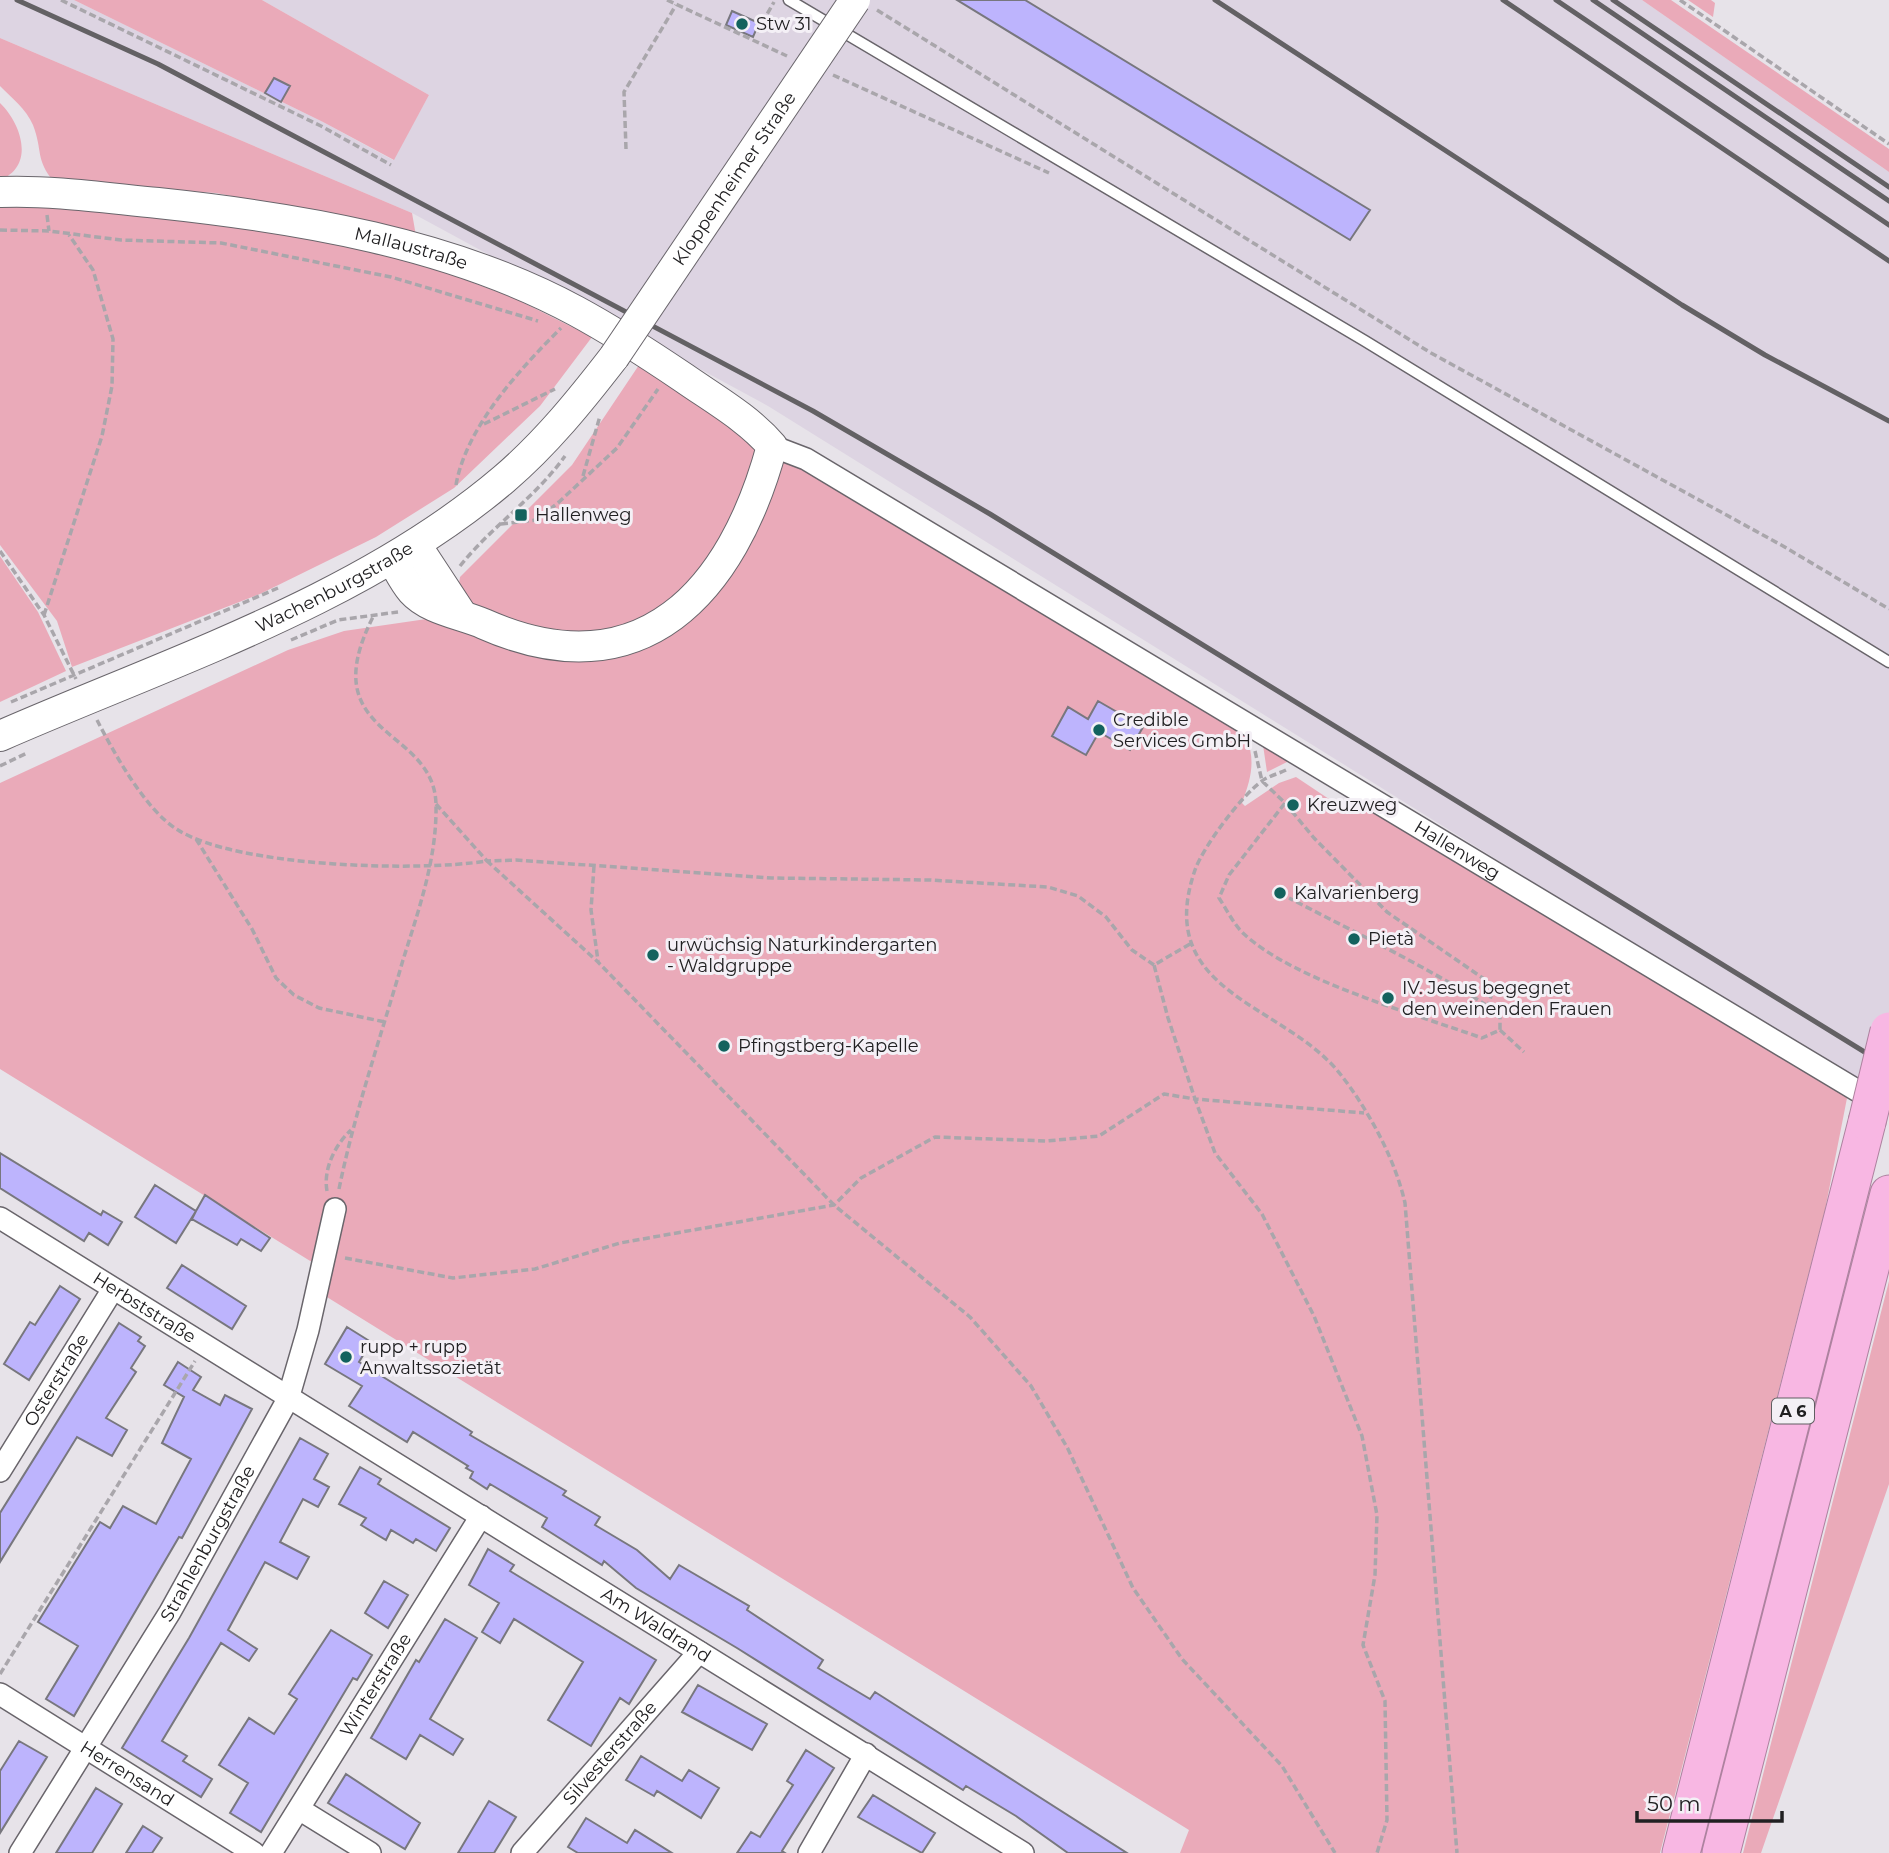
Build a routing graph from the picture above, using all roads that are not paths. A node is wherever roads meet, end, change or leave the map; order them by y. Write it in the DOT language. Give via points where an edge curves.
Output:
graph roads {
  1 [pos="790,0"];
  2 [pos="864,4"];
  3 [pos="0,192"];
  4 [pos="614,357"];
  5 [pos="772,446"];
  6 [pos="404,552"];
  7 [pos="1889,662"];
  8 [pos="0,736"];
  9 [pos="1889,1031"];
  10 [pos="1878,1115"];
  11 [pos="1889,1194"];
  12 [pos="335,1209"];
  13 [pos="0,1218"];
  14 [pos="114,1289"];
  15 [pos="288,1399"];
  16 [pos="1,1468"];
  17 [pos="481,1516"];
  18 [pos="699,1652"];
  19 [pos="0,1694"];
  20 [pos="86,1748"];
  21 [pos="866,1754"];
  22 [pos="299,1809"];
  23 [pos="20,1853"];
  24 [pos="254,1853"];
  25 [pos="271,1853"];
  26 [pos="370,1853"];
  27 [pos="522,1853"];
  28 [pos="809,1853"];
  29 [pos="1023,1853"];
  30 [pos="1681,1853"];
  31 [pos="1721,1853"];
  1 -- 7 [label="lane" via="1365,341"];
  2 -- 4 [label="street, Kloppenheimer Straße, bridge"];
  3 -- 5 [label="street, Mallaustraße" via="196,207 427,251 575,310 758,429"];
  4 -- 6 [label="street, Wachenburgstraße" via="564,422 504,480"];
  5 -- 6 [label="street" via="730,553 705,588 682,610 621,641 584,647 541,643 500,631 462,615 435,593 413,592"];
  5 -- 10 [label="street, Hallenweg" via="806,458"];
  6 -- 8 [label="street, Wachenburgstraße" via="280,615"];
  9 -- 10 [label="highway, A 6, bridge"];
  10 -- 30 [label="highway, A 6"];
  11 -- 31 [label="highway, A 6"];
  12 -- 15 [label="street, Strahlenburgstraße"];
  13 -- 14 [label="street, Herbststraße"];
  14 -- 15 [label="street, Herbststraße"];
  14 -- 16 [label="street, Osterstraße"];
  15 -- 17 [label="street, Am Waldrand"];
  15 -- 20 [label="street, Strahlenburgstraße" via="170,1612"];
  17 -- 18 [label="street, Am Waldrand"];
  17 -- 22 [label="street, Winterstraße"];
  18 -- 21 [label="street, Am Waldrand"];
  18 -- 27 [label="street, Silvesterstraße"];
  19 -- 20 [label="street, Herrensand"];
  20 -- 23 [label="street, Strahlenburgstraße"];
  20 -- 24 [label="street, Herrensand"];
  21 -- 28 [label="street"];
  21 -- 29 [label="street, Am Waldrand"];
  22 -- 25 [label="street, Winterstraße"];
  22 -- 26 [label="street"];
}
